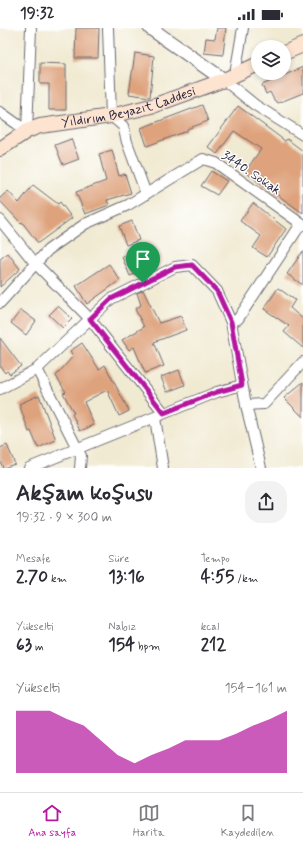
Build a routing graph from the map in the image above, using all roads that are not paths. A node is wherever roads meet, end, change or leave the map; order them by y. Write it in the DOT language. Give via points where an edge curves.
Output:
graph roads {
  1 [pos="31,28"];
  2 [pos="108,28"];
  3 [pos="150,28"];
  4 [pos="243,28"];
  5 [pos="303,45"];
  6 [pos="291,50"];
  7 [pos="251,67"];
  8 [pos="229,77"];
  9 [pos="0,112"];
  10 [pos="111,116"];
  11 [pos="27,131"];
  12 [pos="303,135"];
  13 [pos="0,149"];
  14 [pos="146,194"];
  15 [pos="0,220"];
  16 [pos="302,225"];
  17 [pos="35,263"];
  18 [pos="0,303"];
  19 [pos="90,319"];
  20 [pos="231,322"];
  21 [pos="303,362"];
  22 [pos="37,369"];
  23 [pos="242,385"];
  24 [pos="0,389"];
  25 [pos="246,405"];
  26 [pos="159,415"];
  27 [pos="77,448"];
  28 [pos="29,468"];
  29 [pos="80,468"];
  30 [pos="163,468"];
  31 [pos="261,468"];
  1 -- 11 [label="street"];
  2 -- 10 [label="street"];
  3 -- 8 [label="street"];
  4 -- 8 [label="street"];
  5 -- 6 [label="main road"];
  7 -- 8 [label="main road, Yıldırım Beyazıt Caddesi"];
  8 -- 10 [label="main road, Yıldırım Beyazıt Caddesi" via="155,105"];
  8 -- 12 [label="street" via="255,105"];
  9 -- 11 [label="street"];
  10 -- 11 [label="main road, Yıldırım Beyazıt Caddesi" via="55,123"];
  10 -- 14 [label="street" via="123,126"];
  11 -- 13 [label="main road, Yıldırım Beyazıt Caddesi"];
  14 -- 16 [label="street, 3440. Sokak" via="203,159 216,163"];
  14 -- 17 [label="street" via="85,224 48,250"];
  15 -- 17 [label="street"];
  16 -- 20 [label="street" via="238,319"];
  17 -- 18 [label="street"];
  17 -- 19 [label="street"];
  19 -- 20 [label="street" via="111,299 175,267 192,265 217,291"];
  19 -- 22 [label="street"];
  19 -- 26 [label="street"];
  20 -- 23 [label="street"];
  21 -- 25 [label="street" via="264,404"];
  22 -- 24 [label="street"];
  22 -- 27 [label="street"];
  23 -- 25 [label="street"];
  23 -- 26 [label="street"];
  25 -- 31 [label="street"];
  26 -- 27 [label="street"];
  26 -- 30 [label="street"];
  27 -- 28 [label="street"];
  27 -- 29 [label="street" via="81,456"];
}
